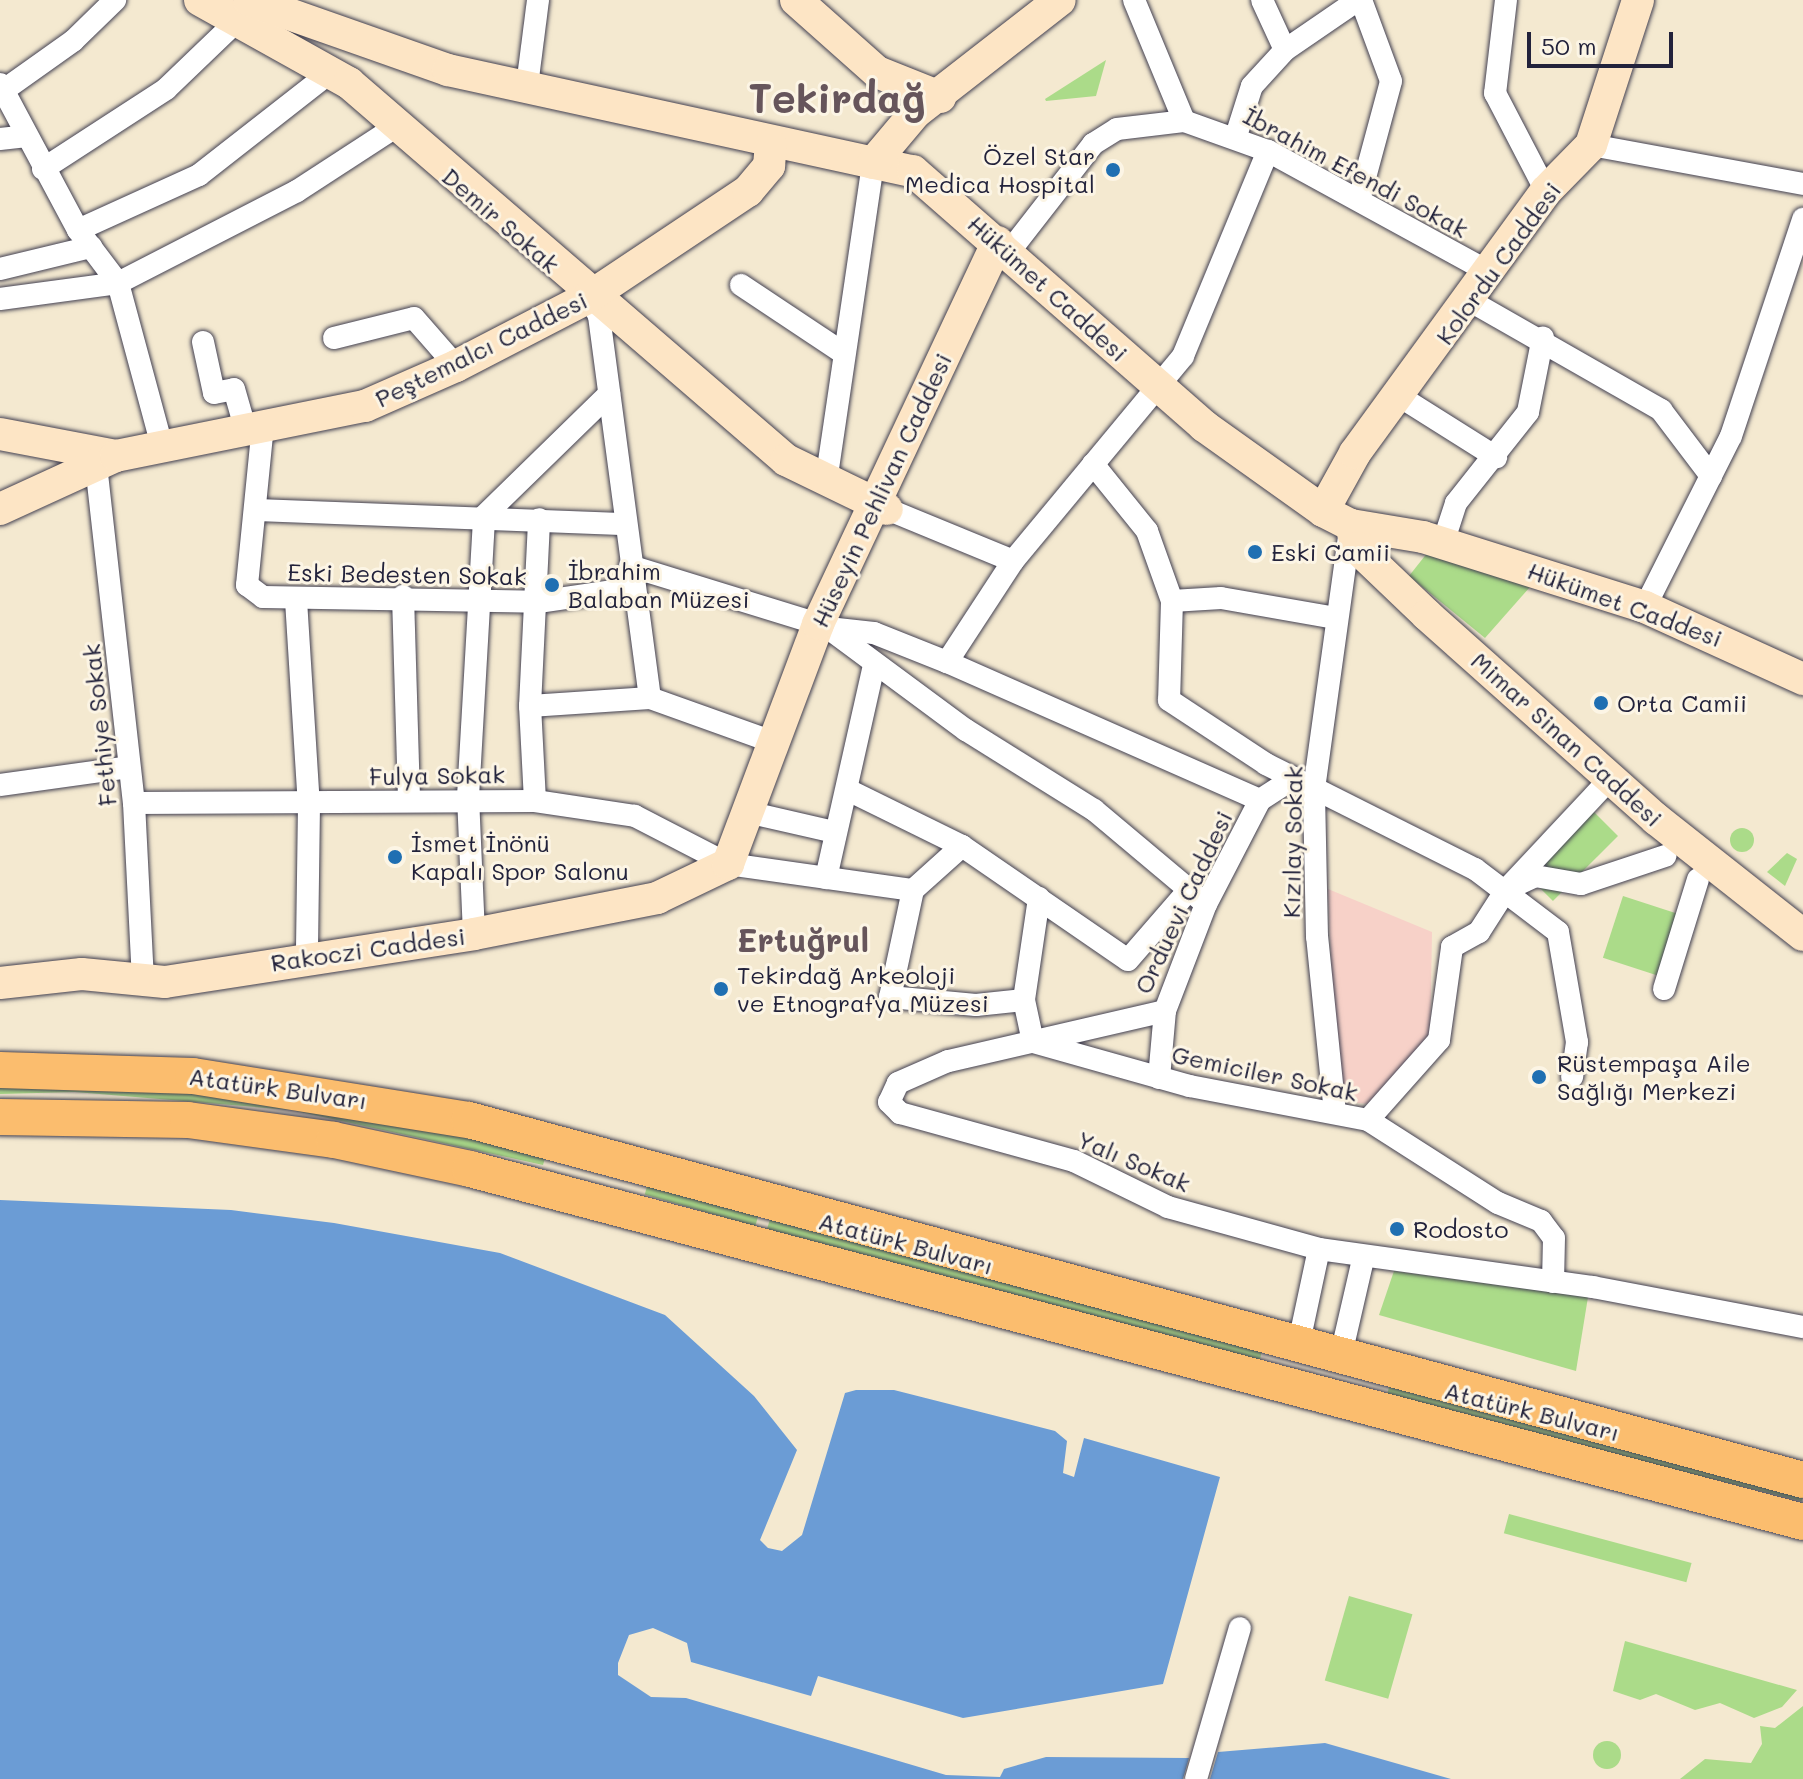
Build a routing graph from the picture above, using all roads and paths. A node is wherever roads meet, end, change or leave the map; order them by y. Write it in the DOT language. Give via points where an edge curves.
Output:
graph roads {
  1 [pos="115,0"];
  2 [pos="200,0"];
  3 [pos="538,0"];
  4 [pos="796,0"];
  5 [pos="1134,0"];
  6 [pos="1262,0"];
  7 [pos="1359,0"];
  8 [pos="1506,0"];
  9 [pos="1638,0"];
  10 [pos="1040,5"];
  11 [pos="243,10"];
  12 [pos="364,45"];
  13 [pos="1285,50"];
  14 [pos="341,77"];
  15 [pos="527,86"];
  16 [pos="2,87"];
  17 [pos="940,97"];
  18 [pos="1184,121"];
  19 [pos="394,128"];
  20 [pos="27,136"];
  21 [pos="1236,136"];
  22 [pos="0,139"];
  23 [pos="771,145"];
  24 [pos="1591,145"];
  25 [pos="1268,151"];
  26 [pos="873,163"];
  27 [pos="43,169"];
  28 [pos="913,171"];
  29 [pos="1803,184"];
  30 [pos="1546,191"];
  31 [pos="1359,200"];
  32 [pos="1802,227"];
  33 [pos="85,238"];
  34 [pos="1004,247"];
  35 [pos="0,269"];
  36 [pos="1489,272"];
  37 [pos="118,283"];
  38 [pos="741,285"];
  39 [pos="589,297"];
  40 [pos="0,299"];
  41 [pos="1472,302"];
  42 [pos="1543,337"];
  43 [pos="334,338"];
  44 [pos="203,342"];
  45 [pos="842,352"];
  46 [pos="456,366"];
  47 [pos="1158,386"];
  48 [pos="609,394"];
  49 [pos="1399,396"];
  50 [pos="254,426"];
  51 [pos="0,434"];
  52 [pos="162,446"];
  53 [pos="1496,457"];
  54 [pos="106,460"];
  55 [pos="1093,464"];
  56 [pos="1711,476"];
  57 [pos="826,482"];
  58 [pos="880,507"];
  59 [pos="0,509"];
  60 [pos="255,510"];
  61 [pos="484,516"];
  62 [pos="1337,518"];
  63 [pos="539,519"];
  64 [pos="623,524"];
  65 [pos="1443,543"];
  66 [pos="1013,561"];
  67 [pos="632,577"];
  68 [pos="403,596"];
  69 [pos="296,600"];
  70 [pos="479,601"];
  71 [pos="1172,601"];
  72 [pos="538,602"];
  73 [pos="1645,607"];
  74 [pos="1336,618"];
  75 [pos="823,626"];
  76 [pos="947,662"];
  77 [pos="874,665"];
  78 [pos="1803,679"];
  79 [pos="650,698"];
  80 [pos="530,706"];
  81 [pos="773,742"];
  82 [pos="129,767"];
  83 [pos="1294,778"];
  84 [pos="1610,779"];
  85 [pos="0,785"];
  86 [pos="1314,789"];
  87 [pos="848,790"];
  88 [pos="468,797"];
  89 [pos="409,799"];
  90 [pos="1260,800"];
  91 [pos="535,801"];
  92 [pos="134,803"];
  93 [pos="309,805"];
  94 [pos="747,812"];
  95 [pos="834,832"];
  96 [pos="962,846"];
  97 [pos="1665,856"];
  98 [pos="728,864"];
  99 [pos="826,878"];
  100 [pos="1698,879"];
  101 [pos="913,890"];
  102 [pos="1506,890"];
  103 [pos="1039,898"];
  104 [pos="1197,898"];
  105 [pos="474,934"];
  106 [pos="1803,935"];
  107 [pos="307,955"];
  108 [pos="1,978"];
  109 [pos="143,981"];
  110 [pos="1664,989"];
  111 [pos="1024,1000"];
  112 [pos="1165,1011"];
  113 [pos="1033,1042"];
  114 [pos="0,1070"];
  115 [pos="1572,1077"];
  116 [pos="1159,1078"];
  117 [pos="889,1102"];
  118 [pos="1335,1113"];
  119 [pos="0,1117"];
  120 [pos="1368,1120"];
  121 [pos="1319,1249"];
  122 [pos="1363,1259"];
  123 [pos="1553,1282"];
  124 [pos="1803,1327"];
  125 [pos="1298,1347"];
  126 [pos="1340,1359"];
  127 [pos="1289,1387"];
  128 [pos="1329,1398"];
  129 [pos="1803,1480"];
  130 [pos="1803,1522"];
  131 [pos="1240,1628"];
  132 [pos="1196,1779"];
  1 -- 16 [label="street" via="73,41"];
  2 -- 11 [label="street, Demir Sokak"];
  3 -- 15 [label="street"];
  4 -- 17 [label="street" via="877,72"];
  5 -- 18 [label="street"];
  6 -- 13 [label="street"];
  7 -- 13 [label="street"];
  7 -- 31 [label="street" via="1391,81"];
  8 -- 30 [label="street" via="1495,93"];
  9 -- 24 [label="street, Kolordu Caddesi"];
  10 -- 17 [label="street"];
  11 -- 12 [label="street, Hükümet Caddesi"];
  11 -- 14 [label="street, Demir Sokak"];
  11 -- 27 [label="street" via="166,89"];
  12 -- 14 [label="street"];
  12 -- 15 [label="street, Hükümet Caddesi"];
  13 -- 21 [label="street" via="1252,86"];
  14 -- 19 [label="street, Demir Sokak"];
  14 -- 33 [label="street" via="199,175"];
  15 -- 23 [label="street, Hükümet Caddesi"];
  16 -- 20 [label="street"];
  17 -- 26 [label="street" via="902,125"];
  17 -- 28 [label="street" via="915,147"];
  18 -- 21 [label="street, İbrahim Efendi Sokak"];
  18 -- 34 [label="street" via="1117,129 1093,144"];
  19 -- 37 [label="street" via="297,191"];
  19 -- 39 [label="street, Demir Sokak"];
  20 -- 22 [label="street"];
  20 -- 27 [label="street"];
  21 -- 25 [label="street, İbrahim Efendi Sokak"];
  23 -- 26 [label="street, Hükümet Caddesi"];
  23 -- 39 [label="street, Peştemalcı Caddesi" via="769,166 748,191"];
  24 -- 29 [label="street"];
  24 -- 30 [label="street, Kolordu Caddesi"];
  25 -- 31 [label="street, İbrahim Efendi Sokak"];
  25 -- 47 [label="street" via="1199,330"];
  26 -- 28 [label="street, Hükümet Caddesi"];
  26 -- 45 [label="street"];
  27 -- 33 [label="street"];
  28 -- 34 [label="street, Hükümet Caddesi"];
  30 -- 36 [label="street, Kolordu Caddesi"];
  31 -- 36 [label="street, İbrahim Efendi Sokak"];
  32 -- 56 [label="street"];
  33 -- 35 [label="street"];
  33 -- 37 [label="street"];
  34 -- 47 [label="street, Hükümet Caddesi"];
  34 -- 58 [label="street, Hüseyin Pehlivan Caddesi"];
  36 -- 41 [label="street, Kolordu Caddesi"];
  37 -- 40 [label="street"];
  37 -- 52 [label="street"];
  38 -- 45 [label="street"];
  39 -- 46 [label="street, Peştemalcı Caddesi"];
  39 -- 48 [label="street"];
  39 -- 57 [label="street, Demir Sokak" via="786,460"];
  41 -- 42 [label="street"];
  41 -- 49 [label="street, Kolordu Caddesi"];
  42 -- 53 [label="street" via="1528,412"];
  42 -- 56 [label="street" via="1661,410"];
  43 -- 46 [label="street" via="414,318"];
  44 -- 50 [label="street" via="214,393 234,389"];
  45 -- 57 [label="street"];
  46 -- 50 [label="street, Peştemalcı Caddesi" via="365,406"];
  47 -- 55 [label="street"];
  47 -- 62 [label="street, Hükümet Caddesi" via="1248,461"];
  48 -- 61 [label="street"];
  48 -- 64 [label="street"];
  49 -- 53 [label="street"];
  49 -- 62 [label="street, Kolordu Caddesi"];
  50 -- 52 [label="street, Peştemalcı Caddesi"];
  50 -- 60 [label="street, Eski Bedesten Sokak"];
  51 -- 54 [label="street"];
  52 -- 54 [label="street, Peştemalcı Caddesi"];
  53 -- 65 [label="street" via="1456,503"];
  54 -- 59 [label="street, Peştemalcı Caddesi"];
  54 -- 82 [label="street, Fethiye Sokak"];
  55 -- 66 [label="street"];
  55 -- 71 [label="street" via="1147,531"];
  56 -- 73 [label="street"];
  57 -- 58 [label="street, Demir Sokak"];
  58 -- 66 [label="street, Demir Sokak"];
  58 -- 75 [label="street, Hüseyin Pehlivan Caddesi"];
  60 -- 61 [label="street"];
  60 -- 69 [label="street, Eski Bedesten Sokak" via="247,585 263,597"];
  61 -- 63 [label="street"];
  61 -- 70 [label="street"];
  62 -- 65 [label="street, Hükümet Caddesi"];
  62 -- 74 [label="street, Kızılay Sokak"];
  62 -- 84 [label="street, Mimar Sinan Caddesi" via="1372,564"];
  63 -- 64 [label="street"];
  63 -- 72 [label="street"];
  64 -- 67 [label="street"];
  65 -- 73 [label="street, Hükümet Caddesi"];
  66 -- 76 [label="street"];
  67 -- 72 [label="street, Eski Bedesten Sokak"];
  67 -- 75 [label="street, Eski Bedesten Sokak"];
  67 -- 79 [label="street"];
  68 -- 69 [label="street, Eski Bedesten Sokak"];
  68 -- 70 [label="street, Eski Bedesten Sokak"];
  68 -- 89 [label="street"];
  69 -- 93 [label="street"];
  70 -- 72 [label="street, Eski Bedesten Sokak"];
  70 -- 88 [label="street"];
  71 -- 74 [label="street" via="1221,598"];
  71 -- 83 [label="street" via="1169,700"];
  72 -- 80 [label="street"];
  73 -- 78 [label="street, Hükümet Caddesi"];
  74 -- 86 [label="street, Kızılay Sokak"];
  75 -- 76 [label="street, Eski Bedesten Sokak" via="874,633"];
  75 -- 77 [label="street"];
  75 -- 81 [label="street, Hüseyin Pehlivan Caddesi"];
  76 -- 90 [label="street, Eski Bedesten Sokak"];
  77 -- 87 [label="street"];
  77 -- 104 [label="street" via="1094,810"];
  79 -- 80 [label="street"];
  79 -- 81 [label="street"];
  80 -- 91 [label="street"];
  81 -- 94 [label="street, Hüseyin Pehlivan Caddesi"];
  82 -- 85 [label="street"];
  82 -- 92 [label="street, Fethiye Sokak"];
  83 -- 86 [label="street"];
  83 -- 90 [label="street, Orduevi Caddesi"];
  84 -- 102 [label="street"];
  84 -- 106 [label="street, Mimar Sinan Caddesi"];
  86 -- 102 [label="street"];
  86 -- 118 [label="street, Kızılay Sokak" via="1317,937"];
  87 -- 95 [label="street"];
  87 -- 96 [label="street"];
  88 -- 89 [label="street, Fulya Sokak"];
  88 -- 91 [label="street, Fulya Sokak"];
  88 -- 105 [label="street"];
  89 -- 93 [label="street, Fulya Sokak"];
  90 -- 104 [label="street, Orduevi Caddesi"];
  91 -- 98 [label="street, Fulya Sokak" via="635,816"];
  92 -- 93 [label="street, Fulya Sokak"];
  92 -- 109 [label="street, Fethiye Sokak"];
  93 -- 107 [label="street"];
  94 -- 95 [label="street"];
  94 -- 98 [label="street, Hüseyin Pehlivan Caddesi"];
  95 -- 99 [label="street"];
  96 -- 101 [label="street"];
  96 -- 103 [label="street"];
  97 -- 102 [label="street" via="1596,881 1535,876"];
  98 -- 99 [label="street, Fulya Sokak"];
  98 -- 105 [label="street, Rakoczi Caddesi" via="657,898"];
  99 -- 101 [label="street, Fulya Sokak"];
  100 -- 110 [label="street"];
  101 -- 111 [label="street" via="890,997 976,1005"];
  102 -- 115 [label="street" via="1558,932 1577,1042"];
  102 -- 120 [label="street" via="1493,916 1446,959 1439,1040"];
  103 -- 104 [label="street" via="1128,960"];
  103 -- 111 [label="street"];
  104 -- 112 [label="street, Orduevi Caddesi"];
  105 -- 107 [label="street, Rakoczi Caddesi"];
  107 -- 109 [label="street, Rakoczi Caddesi"];
  108 -- 109 [label="street, Rakoczi Caddesi" via="82,974"];
  111 -- 113 [label="street"];
  112 -- 113 [label="street, Orduevi Caddesi"];
  112 -- 116 [label="street"];
  113 -- 116 [label="street, Gemiciler Sokak"];
  113 -- 117 [label="street, Orduevi Caddesi" via="988,1048 918,1072 889,1092"];
  114 -- 125 [label="main road, Atatürk Bulvarı" via="193,1076 455,1117"];
  116 -- 118 [label="street, Gemiciler Sokak"];
  117 -- 121 [label="street, Yalı Sokak" via="900,1113 1074,1161 1168,1207"];
  118 -- 120 [label="street, Gemiciler Sokak"];
  119 -- 127 [label="main road, Atatürk Bulvarı" via="188,1120 379,1149"];
  120 -- 123 [label="street, Gemiciler Sokak" via="1498,1203 1541,1221 1554,1238"];
  121 -- 122 [label="street, Yalı Sokak"];
  121 -- 125 [label="street"];
  122 -- 123 [label="street, Yalı Sokak"];
  122 -- 126 [label="street"];
  123 -- 124 [label="street, Yalı Sokak"];
  125 -- 126 [label="main road, Atatürk Bulvarı"];
  125 -- 127 [label="main road"];
  126 -- 128 [label="main road"];
  126 -- 129 [label="main road, Atatürk Bulvarı"];
  127 -- 128 [label="main road, Atatürk Bulvarı"];
  128 -- 130 [label="main road, Atatürk Bulvarı"];
  131 -- 132 [label="street"];
}
